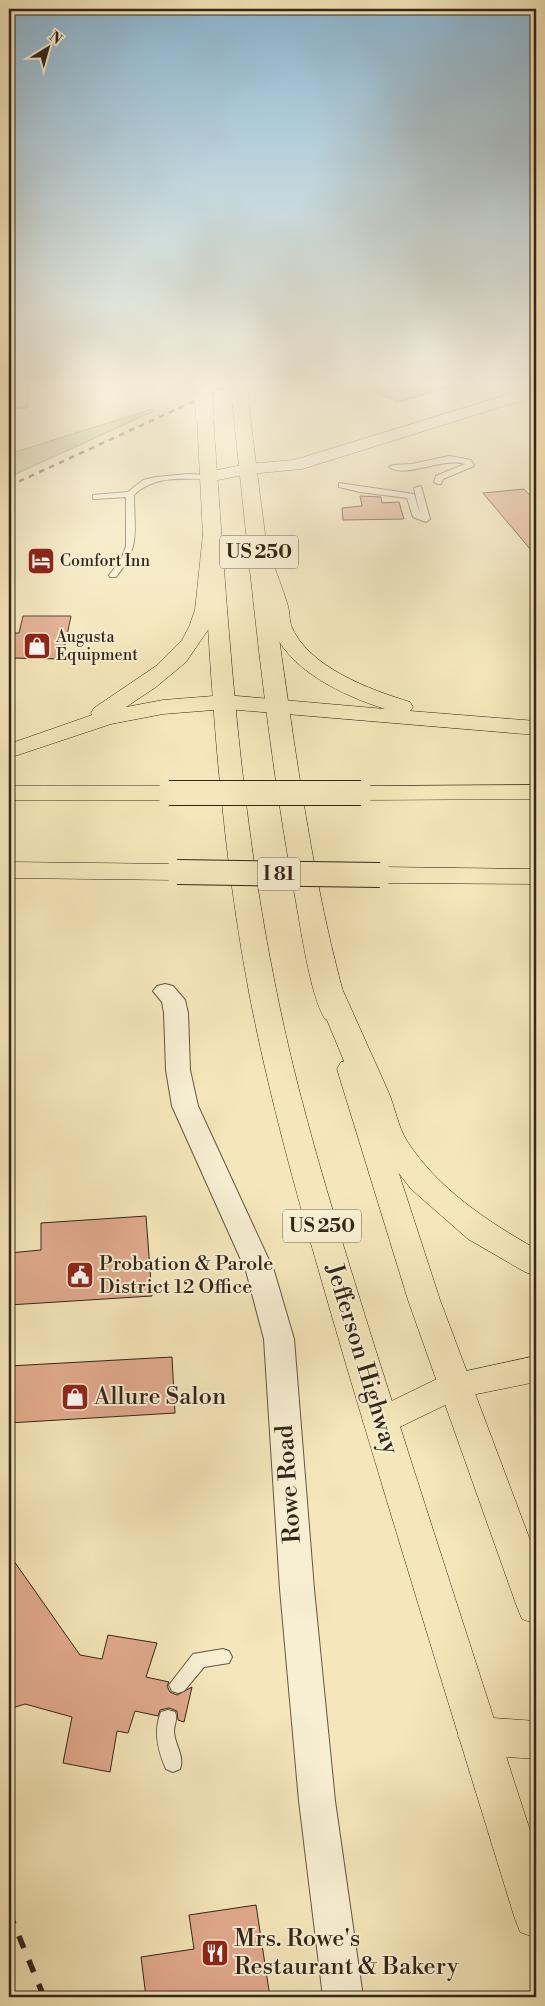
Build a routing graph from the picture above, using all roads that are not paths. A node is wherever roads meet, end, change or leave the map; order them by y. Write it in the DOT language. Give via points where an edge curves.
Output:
graph roads {
  1 [pos="249,474"];
  2 [pos="241,475"];
  3 [pos="252,475"];
  4 [pos="303,475"];
  5 [pos="448,475"];
  6 [pos="208,477"];
  7 [pos="438,482"];
  8 [pos="342,485"];
  9 [pos="418,488"];
  10 [pos="130,494"];
  11 [pos="96,497"];
  12 [pos="212,534"];
  13 [pos="260,555"];
  14 [pos="113,576"];
  15 [pos="226,702"];
  16 [pos="277,705"];
  17 [pos="474,722"];
  18 [pos="77,726"];
  19 [pos="536,728"];
  20 [pos="9,751"];
  21 [pos="536,792"];
  22 [pos="9,793"];
  23 [pos="9,870"];
  24 [pos="439,875"];
  25 [pos="536,877"];
  26 [pos="536,885"];
  27 [pos="326,984"];
  28 [pos="165,991"];
  29 [pos="536,1264"];
  30 [pos="536,1369"];
  31 [pos="455,1385"];
  32 [pos="381,1422"];
  33 [pos="536,1607"];
  34 [pos="223,1657"];
  35 [pos="178,1684"];
  36 [pos="168,1718"];
  37 [pos="479,1736"];
  38 [pos="536,1740"];
  39 [pos="173,1762"];
  40 [pos="536,1916"];
  41 [pos="343,1997"];
  1 -- 13 [label="main road, US 250"];
  2 -- 6 [label="street"];
  3 -- 4 [label="street" via="279,480"];
  5 -- 7 [label="lane" via="439,478"];
  6 -- 10 [label="lane" via="154,480 138,486"];
  6 -- 12 [label="main road, US 250"];
  8 -- 9 [label="lane" via="355,490 411,496 416,515 426,519"];
  10 -- 11 [label="lane"];
  10 -- 14 [label="lane" via="129,550"];
  12 -- 15 [label="main road, US 250"];
  12 -- 18 [label="main road" via="205,610 194,638 146,686"];
  13 -- 16 [label="main road, US 250"];
  13 -- 17 [label="main road" via="281,626 292,644 314,666 350,687 394,705"];
  15 -- 16 [label="main road"];
  15 -- 18 [label="main road" via="150,709"];
  15 -- 32 [label="main road, Jefferson Highway / US 250" via="252,935 281,1076 304,1165"];
  16 -- 17 [label="main road"];
  16 -- 27 [label="main road, US 250" via="309,906"];
  17 -- 19 [label="main road"];
  18 -- 20 [label="main road"];
  21 -- 22 [label="main road, bridge"];
  23 -- 24 [label="main road, I 81, bridge"];
  24 -- 25 [label="main road, I 81"];
  24 -- 26 [label="main road"];
  27 -- 29 [label="main road" via="392,1143 422,1181 448,1206 478,1231"];
  27 -- 31 [label="main road, US 250" via="387,1188"];
  28 -- 41 [label="street, Rowe Road" via="174,1000 178,1070 185,1106 260,1272 279,1339 316,1792"];
  30 -- 31 [label="main road"];
  31 -- 32 [label="main road"];
  31 -- 33 [label="main road, US 250"];
  32 -- 37 [label="main road, Jefferson Highway / US 250"];
  34 -- 35 [label="lane" via="198,1660"];
  36 -- 39 [label="lane" via="165,1732"];
  37 -- 38 [label="main road"];
  37 -- 40 [label="main road, Jefferson Highway / US 250"];
}
